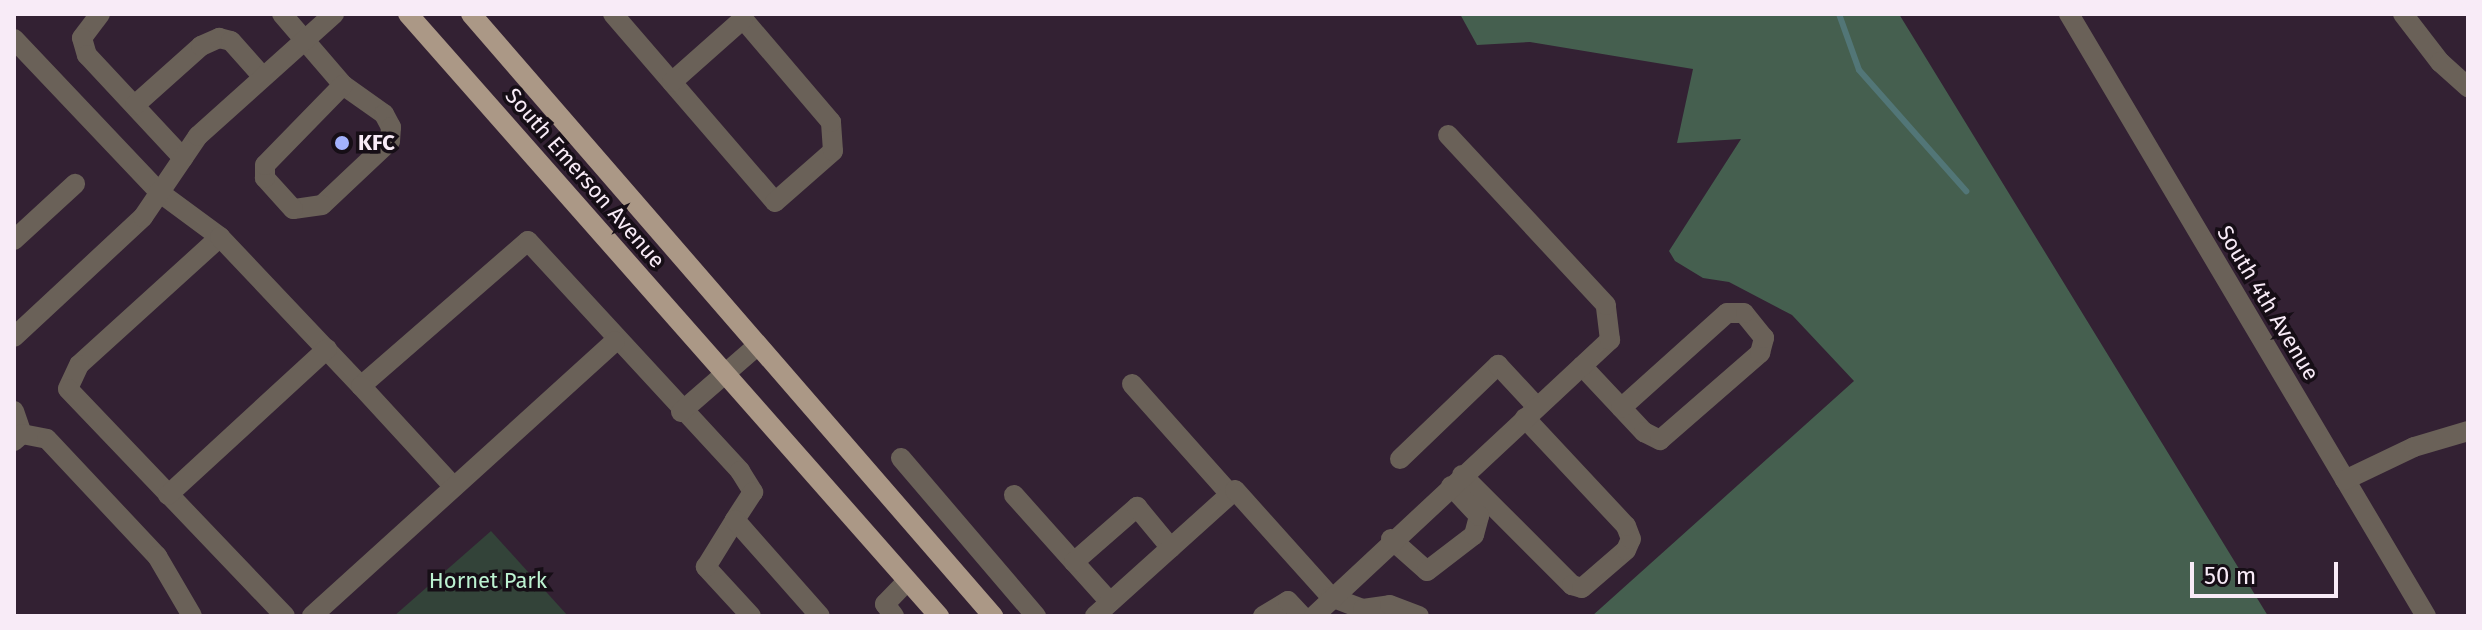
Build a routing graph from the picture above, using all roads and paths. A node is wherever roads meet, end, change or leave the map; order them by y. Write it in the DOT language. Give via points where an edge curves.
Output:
graph roads {
  1 [pos="100,14"];
  2 [pos="282,14"];
  3 [pos="334,14"];
  4 [pos="408,14"];
  5 [pos="471,14"];
  6 [pos="613,14"];
  7 [pos="2069,14"];
  8 [pos="2403,14"];
  9 [pos="741,17"];
  10 [pos="14,39"];
  11 [pos="305,40"];
  12 [pos="263,77"];
  13 [pos="672,82"];
  14 [pos="343,85"];
  15 [pos="2468,87"];
  16 [pos="135,105"];
  17 [pos="1448,135"];
  18 [pos="183,158"];
  19 [pos="75,184"];
  20 [pos="159,192"];
  21 [pos="220,237"];
  22 [pos="14,240"];
  23 [pos="14,337"];
  24 [pos="615,341"];
  25 [pos="757,346"];
  26 [pos="327,349"];
  27 [pos="1588,361"];
  28 [pos="725,374"];
  29 [pos="1132,384"];
  30 [pos="361,386"];
  31 [pos="1621,408"];
  32 [pos="14,411"];
  33 [pos="681,412"];
  34 [pos="1531,412"];
  35 [pos="2468,431"];
  36 [pos="18,438"];
  37 [pos="901,458"];
  38 [pos="1400,459"];
  39 [pos="1456,480"];
  40 [pos="2345,480"];
  41 [pos="454,487"];
  42 [pos="1230,494"];
  43 [pos="168,495"];
  44 [pos="1014,495"];
  45 [pos="735,520"];
  46 [pos="1391,539"];
  47 [pos="1171,548"];
  48 [pos="1074,562"];
  49 [pos="906,582"];
  50 [pos="1331,597"];
  51 [pos="1103,609"];
  52 [pos="884,612"];
  53 [pos="192,616"];
  54 [pos="285,616"];
  55 [pos="312,616"];
  56 [pos="751,616"];
  57 [pos="820,616"];
  58 [pos="939,616"];
  59 [pos="993,616"];
  60 [pos="1036,616"];
  61 [pos="1263,616"];
  62 [pos="1302,616"];
  63 [pos="1314,616"];
  64 [pos="1419,616"];
  65 [pos="2426,616"];
  1 -- 16 [label="street" via="82,38 87,55"];
  2 -- 11 [label="street"];
  3 -- 11 [label="street"];
  4 -- 28 [label="main road, South Emerson Avenue"];
  5 -- 25 [label="main road, South Emerson Avenue"];
  6 -- 13 [label="street"];
  7 -- 40 [label="street, South 4th Avenue"];
  8 -- 15 [label="street" via="2440,62"];
  9 -- 13 [label="street"];
  9 -- 13 [label="street" via="831,122 833,151 775,202"];
  10 -- 20 [label="street"];
  11 -- 12 [label="street"];
  11 -- 14 [label="street"];
  12 -- 16 [label="street" via="231,41 219,38 201,46"];
  12 -- 18 [label="street" via="198,136"];
  14 -- 14 [label="street" via="265,165 265,178 293,209 322,205 390,141 384,114"];
  16 -- 18 [label="street"];
  17 -- 27 [label="street" via="1606,305 1610,340"];
  18 -- 20 [label="street"];
  19 -- 22 [label="street"];
  20 -- 21 [label="street"];
  20 -- 23 [label="street" via="116,244"];
  21 -- 26 [label="street"];
  21 -- 43 [label="street" via="68,379 68,389"];
  24 -- 30 [label="street" via="528,241"];
  24 -- 33 [label="street"];
  24 -- 41 [label="street"];
  25 -- 28 [label="street"];
  25 -- 59 [label="main road, South Emerson Avenue"];
  26 -- 30 [label="street"];
  26 -- 43 [label="street"];
  27 -- 31 [label="street"];
  27 -- 34 [label="street"];
  28 -- 33 [label="street"];
  28 -- 49 [label="main road, South Emerson Avenue"];
  29 -- 42 [label="street"];
  30 -- 41 [label="street"];
  31 -- 31 [label="street" via="1644,432 1660,440 1669,436 1760,353 1764,338 1744,313 1727,313"];
  32 -- 36 [label="street"];
  33 -- 45 [label="street" via="740,471 753,492"];
  34 -- 38 [label="street" via="1498,365"];
  34 -- 39 [label="street"];
  34 -- 39 [label="street" via="1626,526 1631,539 1626,550 1582,588 1572,585"];
  35 -- 40 [label="street" via="2422,443"];
  36 -- 53 [label="street" via="47,439 157,556"];
  37 -- 60 [label="street"];
  39 -- 46 [label="street"];
  39 -- 46 [label="street" via="1479,516 1474,535 1427,571"];
  40 -- 65 [label="street, South 4th Avenue"];
  41 -- 55 [label="street"];
  42 -- 47 [label="street"];
  42 -- 50 [label="street" via="1235,490"];
  43 -- 54 [label="street"];
  44 -- 48 [label="street"];
  45 -- 56 [label="street" via="706,567"];
  45 -- 57 [label="street"];
  46 -- 50 [label="street"];
  47 -- 48 [label="street" via="1137,507"];
  47 -- 51 [label="street"];
  48 -- 51 [label="street"];
  49 -- 52 [label="street"];
  49 -- 58 [label="main road, South Emerson Avenue"];
  50 -- 63 [label="street"];
  50 -- 64 [label="street" via="1363,609 1390,605"];
  61 -- 62 [label="street" via="1288,601"];
}
